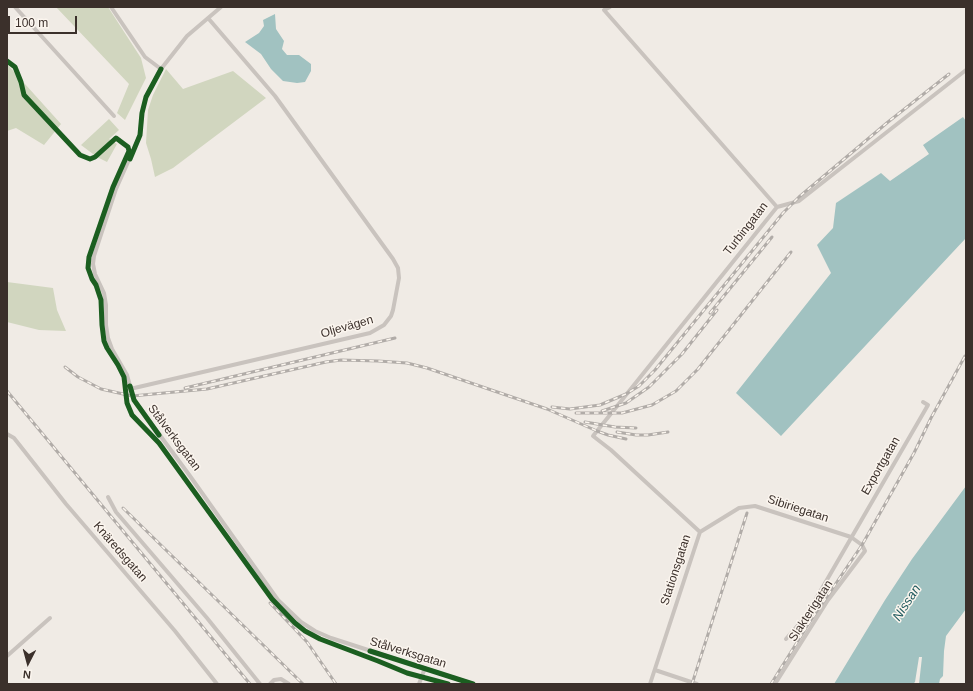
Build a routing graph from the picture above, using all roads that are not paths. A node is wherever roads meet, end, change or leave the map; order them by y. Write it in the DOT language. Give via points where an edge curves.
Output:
graph roads {
  1 [pos="15,7"];
  2 [pos="111,7"];
  3 [pos="221,7"];
  4 [pos="610,7"];
  5 [pos="208,18"];
  6 [pos="161,69"];
  7 [pos="966,70"];
  8 [pos="114,116"];
  9 [pos="777,207"];
  10 [pos="130,389"];
  11 [pos="932,400"];
  12 [pos="923,402"];
  13 [pos="928,405"];
  14 [pos="7,434"];
  15 [pos="593,436"];
  16 [pos="108,497"];
  17 [pos="700,532"];
  18 [pos="851,537"];
  19 [pos="865,551"];
  20 [pos="50,618"];
  21 [pos="786,640"];
  22 [pos="7,656"];
  23 [pos="425,668"];
  24 [pos="655,670"];
  25 [pos="217,684"];
  26 [pos="260,684"];
  27 [pos="270,684"];
  28 [pos="289,684"];
  29 [pos="419,684"];
  30 [pos="473,684"];
  31 [pos="650,684"];
  32 [pos="697,684"];
  33 [pos="776,684"];
  1 -- 8 [label="street"];
  2 -- 6 [label="street" via="145,57"];
  3 -- 5 [label="street, Stålverksgatan"];
  4 -- 9 [label="street, Turbingatan" via="604,10"];
  5 -- 6 [label="street, Stålverksgatan" via="187,36"];
  5 -- 10 [label="street, Oljevägen" via="275,96 384,247 398,268 399,278 391,316 381,327 363,335"];
  6 -- 10 [label="street, Stålverksgatan" via="146,98 140,135 116,189 92,264 104,293 108,338 127,375"];
  7 -- 9 [label="street" via="799,201"];
  9 -- 15 [label="street, Turbingatan"];
  10 -- 23 [label="street, Stålverksgatan" via="137,406 278,600 290,612 315,631 331,638"];
  11 -- 13 [label="street, Exportgatan"];
  12 -- 13 [label="street"];
  13 -- 18 [label="street, Exportgatan"];
  14 -- 25 [label="street, Knäredsgatan" via="14,438"];
  15 -- 17 [label="street, Stationsgatan"];
  16 -- 26 [label="street" via="116,512"];
  17 -- 18 [label="street, Sibiriegatan" via="739,508 755,506"];
  17 -- 24 [label="street, Stationsgatan"];
  18 -- 19 [label="street, Sibiriegatan" via="862,545"];
  18 -- 21 [label="street, Exportgatan" via="806,616"];
  19 -- 33 [label="street, Slakterigatan" via="828,600"];
  20 -- 22 [label="street"];
  23 -- 29 [label="street"];
  23 -- 30 [label="street, Stålverksgatan"];
  24 -- 31 [label="street, Stationsgatan"];
  24 -- 32 [label="street"];
  27 -- 28 [label="street" via="281,679"];
}
